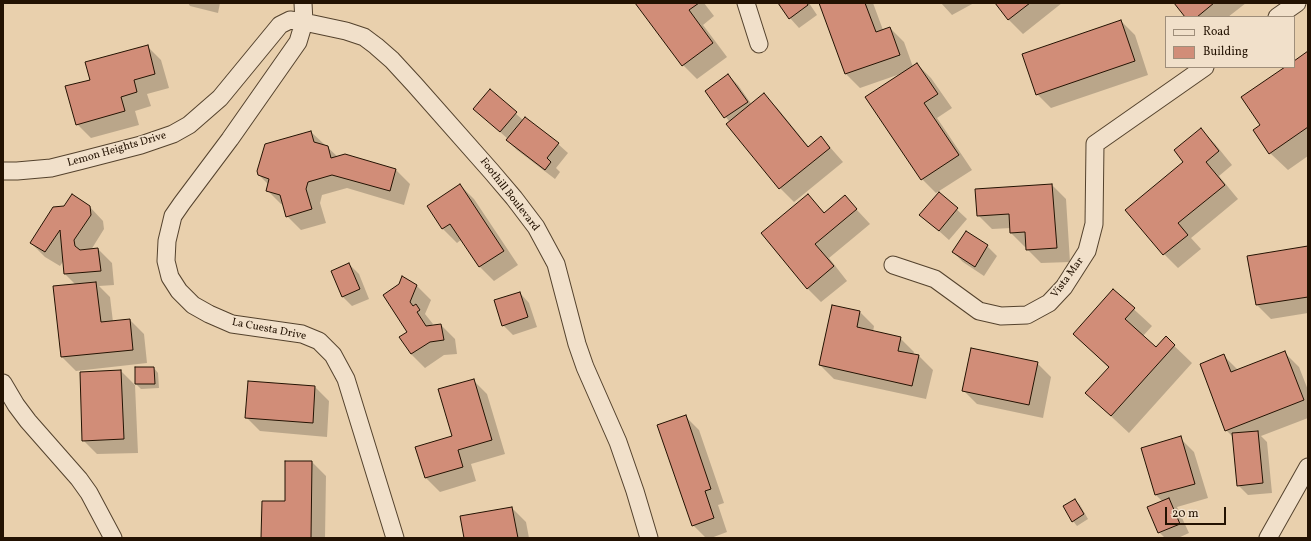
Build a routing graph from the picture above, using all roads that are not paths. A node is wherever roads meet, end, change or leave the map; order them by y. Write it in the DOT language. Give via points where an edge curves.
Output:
graph roads {
  1 [pos="303,3"];
  2 [pos="746,3"];
  3 [pos="1297,3"];
  4 [pos="1278,16"];
  5 [pos="304,22"];
  6 [pos="759,44"];
  7 [pos="1204,68"];
  8 [pos="3,171"];
  9 [pos="893,265"];
  10 [pos="3,384"];
  11 [pos="1308,467"];
  12 [pos="113,538"];
  13 [pos="395,538"];
  14 [pos="649,538"];
  15 [pos="1268,538"];
  1 -- 5 [label="street, La Cuesta Drive"];
  2 -- 6 [label="street"];
  3 -- 4 [label="street"];
  5 -- 8 [label="street, Lemon Heights Drive" via="290,20 280,25 220,98 189,125 173,134 141,145 51,168"];
  5 -- 13 [label="street, La Cuesta Drive" via="298,42 173,216 167,241 166,261 170,277 179,291 193,305 209,314 232,324 302,334 319,341 334,354 346,379"];
  5 -- 14 [label="street, Foothill Boulevard" via="364,37 392,60 491,171 536,227 556,264 577,344 618,442"];
  7 -- 9 [label="street, Vista Mar" via="1095,144 1094,224 1087,251 1064,287 1049,303 1027,315 1001,316 979,311 935,279"];
  10 -- 12 [label="street" via="28,421 89,493"];
  11 -- 15 [label="street"];
}
